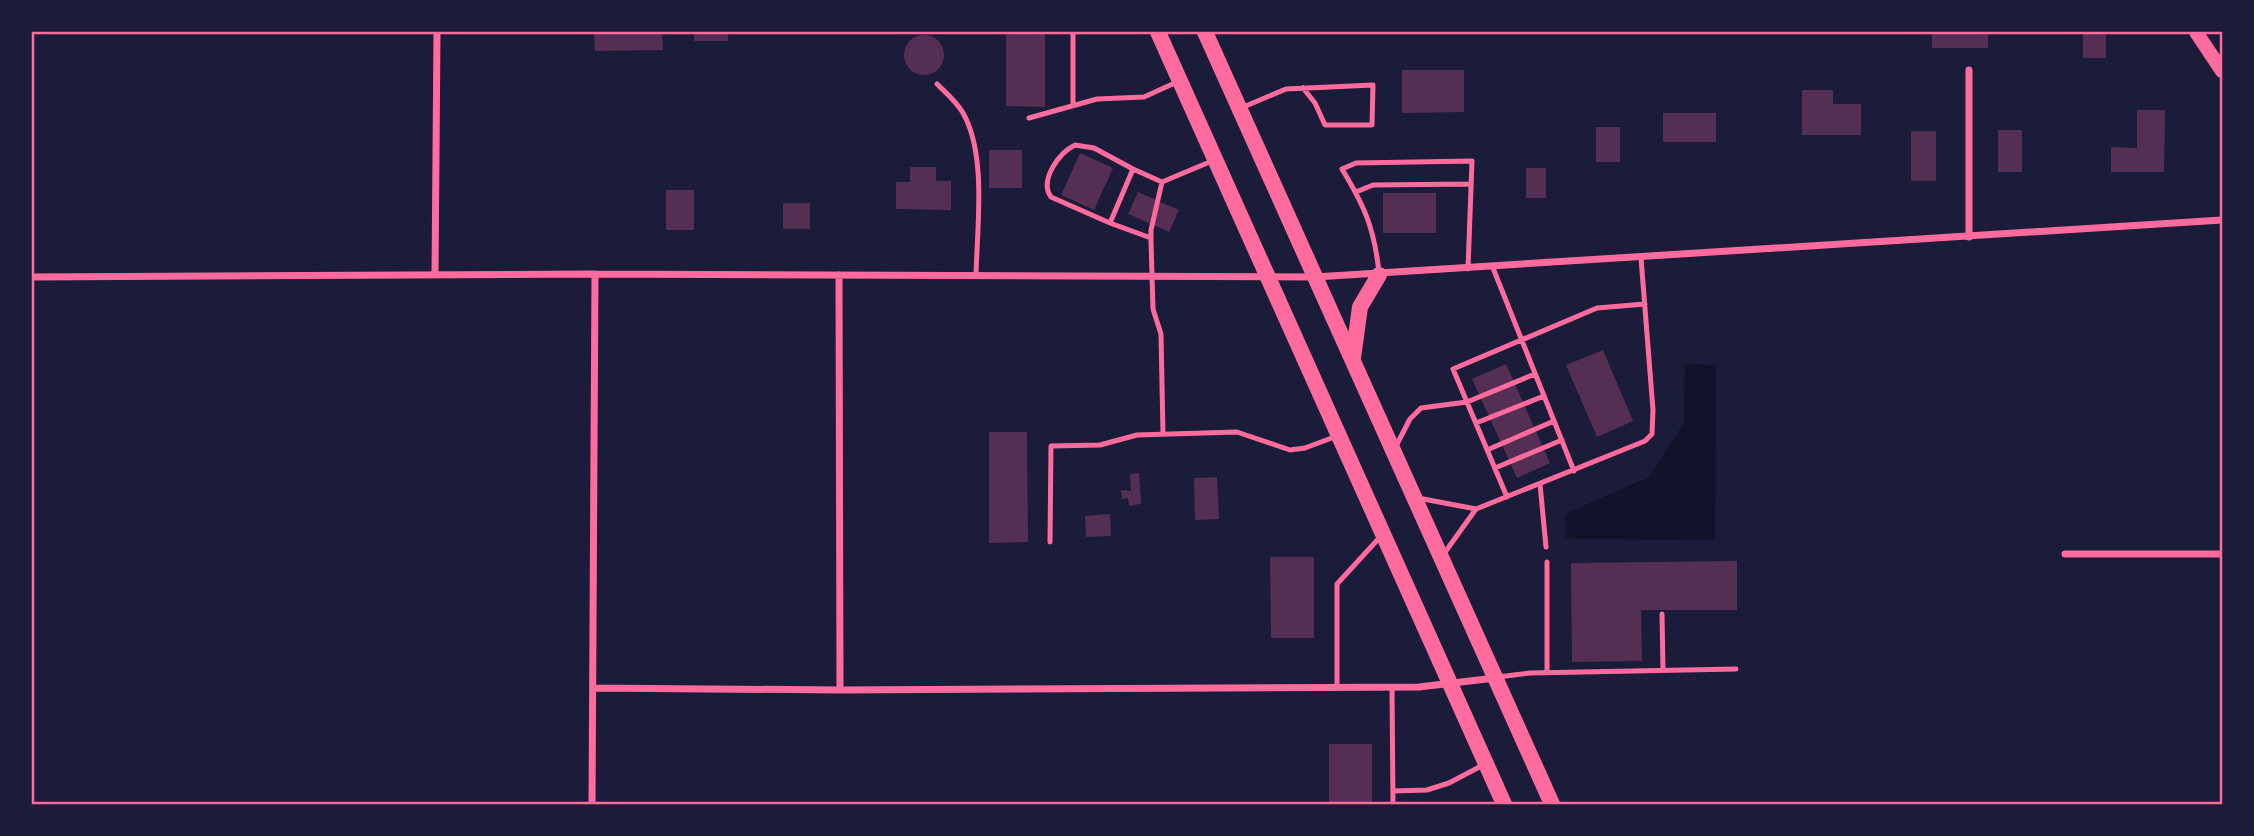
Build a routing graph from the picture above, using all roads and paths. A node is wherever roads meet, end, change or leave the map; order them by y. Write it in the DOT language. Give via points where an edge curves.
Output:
graph roads {
  1 [pos="438,32"];
  2 [pos="1158,32"];
  3 [pos="1205,32"];
  4 [pos="2196,32"];
  5 [pos="1073,34"];
  6 [pos="1969,70"];
  7 [pos="2222,71"];
  8 [pos="1179,81"];
  9 [pos="937,84"];
  10 [pos="1303,88"];
  11 [pos="1073,104"];
  12 [pos="1239,108"];
  13 [pos="1029,118"];
  14 [pos="1215,160"];
  15 [pos="1133,169"];
  16 [pos="1162,182"];
  17 [pos="1471,184"];
  18 [pos="1356,192"];
  19 [pos="2222,220"];
  20 [pos="1110,223"];
  21 [pos="1969,237"];
  22 [pos="1151,239"];
  23 [pos="1641,258"];
  24 [pos="1493,268"];
  25 [pos="1468,269"];
  26 [pos="594,274"];
  27 [pos="435,275"];
  28 [pos="839,275"];
  29 [pos="976,275"];
  30 [pos="1379,275"];
  31 [pos="1152,276"];
  32 [pos="32,277"];
  33 [pos="1267,277"];
  34 [pos="1315,277"];
  35 [pos="1645,304"];
  36 [pos="1521,340"];
  37 [pos="1353,360"];
  38 [pos="1535,374"];
  39 [pos="1544,396"];
  40 [pos="1466,401"];
  41 [pos="1554,421"];
  42 [pos="1476,423"];
  43 [pos="1163,434"];
  44 [pos="1339,435"];
  45 [pos="1562,440"];
  46 [pos="1394,449"];
  47 [pos="1487,450"];
  48 [pos="1495,468"];
  49 [pos="1574,471"];
  50 [pos="1540,484"];
  51 [pos="1507,497"];
  52 [pos="1415,498"];
  53 [pos="1476,509"];
  54 [pos="1384,533"];
  55 [pos="1050,542"];
  56 [pos="1546,547"];
  57 [pos="2065,554"];
  58 [pos="2222,554"];
  59 [pos="1441,557"];
  60 [pos="1546,562"];
  61 [pos="1662,614"];
  62 [pos="1736,669"];
  63 [pos="1663,670"];
  64 [pos="1547,673"];
  65 [pos="1496,677"];
  66 [pos="1449,683"];
  67 [pos="1337,687"];
  68 [pos="1392,687"];
  69 [pos="593,688"];
  70 [pos="840,690"];
  71 [pos="1486,764"];
  72 [pos="1392,790"];
  73 [pos="593,804"];
  74 [pos="1393,804"];
  75 [pos="1504,804"];
  76 [pos="1552,804"];
  1 -- 27 [label="street"];
  2 -- 8 [label="highway"];
  3 -- 12 [label="highway"];
  4 -- 7 [label="main road"];
  5 -- 11 [label="lane"];
  6 -- 21 [label="street"];
  8 -- 11 [label="lane" via="1144,97"];
  8 -- 14 [label="highway"];
  9 -- 29 [label="lane" via="963,114 975,155"];
  10 -- 10 [label="lane" via="1325,125 1372,125 1373,85"];
  10 -- 12 [label="lane" via="1286,89"];
  11 -- 13 [label="lane"];
  12 -- 34 [label="highway"];
  14 -- 16 [label="lane"];
  14 -- 33 [label="highway"];
  15 -- 16 [label="lane"];
  15 -- 20 [label="lane"];
  15 -- 20 [label="lane" via="1094,148 1075,145 1062,154 1047,180 1051,197"];
  16 -- 22 [label="lane"];
  17 -- 18 [label="lane" via="1373,185"];
  17 -- 18 [label="lane" via="1472,161 1356,163 1342,169"];
  17 -- 25 [label="lane"];
  18 -- 30 [label="lane" via="1375,240"];
  19 -- 21 [label="street"];
  20 -- 22 [label="lane"];
  21 -- 23 [label="street"];
  22 -- 31 [label="lane"];
  23 -- 24 [label="street"];
  23 -- 35 [label="lane"];
  24 -- 25 [label="street"];
  24 -- 36 [label="lane"];
  25 -- 30 [label="street"];
  26 -- 27 [label="street"];
  26 -- 28 [label="street"];
  26 -- 69 [label="street"];
  27 -- 32 [label="street"];
  28 -- 29 [label="street"];
  28 -- 70 [label="street"];
  29 -- 31 [label="street"];
  30 -- 34 [label="street"];
  30 -- 37 [label="highway" via="1360,307"];
  31 -- 33 [label="street"];
  31 -- 43 [label="lane" via="1153,309 1161,334"];
  33 -- 34 [label="street"];
  33 -- 44 [label="highway"];
  34 -- 37 [label="highway"];
  35 -- 36 [label="lane" via="1598,308"];
  35 -- 49 [label="lane" via="1652,434 1646,441"];
  36 -- 38 [label="lane"];
  36 -- 40 [label="lane" via="1452,369"];
  37 -- 46 [label="highway"];
  38 -- 39 [label="lane"];
  38 -- 40 [label="lane"];
  39 -- 41 [label="lane"];
  39 -- 42 [label="lane"];
  40 -- 42 [label="lane"];
  40 -- 46 [label="lane" via="1421,408"];
  41 -- 45 [label="lane"];
  41 -- 47 [label="lane"];
  42 -- 47 [label="lane"];
  43 -- 44 [label="lane" via="1237,432 1290,450"];
  43 -- 55 [label="lane" via="1051,446"];
  44 -- 54 [label="highway"];
  45 -- 48 [label="lane"];
  45 -- 49 [label="lane"];
  46 -- 52 [label="highway"];
  47 -- 48 [label="lane"];
  48 -- 51 [label="lane"];
  49 -- 50 [label="lane"];
  50 -- 51 [label="lane"];
  50 -- 56 [label="lane"];
  51 -- 53 [label="lane"];
  52 -- 53 [label="lane"];
  52 -- 59 [label="highway"];
  53 -- 59 [label="lane"];
  54 -- 66 [label="highway"];
  54 -- 67 [label="lane" via="1337,584"];
  57 -- 58 [label="street"];
  59 -- 65 [label="highway"];
  60 -- 64 [label="lane"];
  61 -- 63 [label="lane"];
  62 -- 63 [label="lane"];
  63 -- 64 [label="lane"];
  64 -- 65 [label="lane"];
  65 -- 66 [label="street"];
  65 -- 76 [label="highway"];
  66 -- 68 [label="street"];
  66 -- 71 [label="highway"];
  67 -- 68 [label="street"];
  67 -- 70 [label="street"];
  68 -- 72 [label="lane"];
  69 -- 70 [label="street"];
  69 -- 73 [label="street"];
  71 -- 72 [label="lane" via="1427,790"];
  71 -- 75 [label="highway"];
  72 -- 74 [label="lane"];
}
